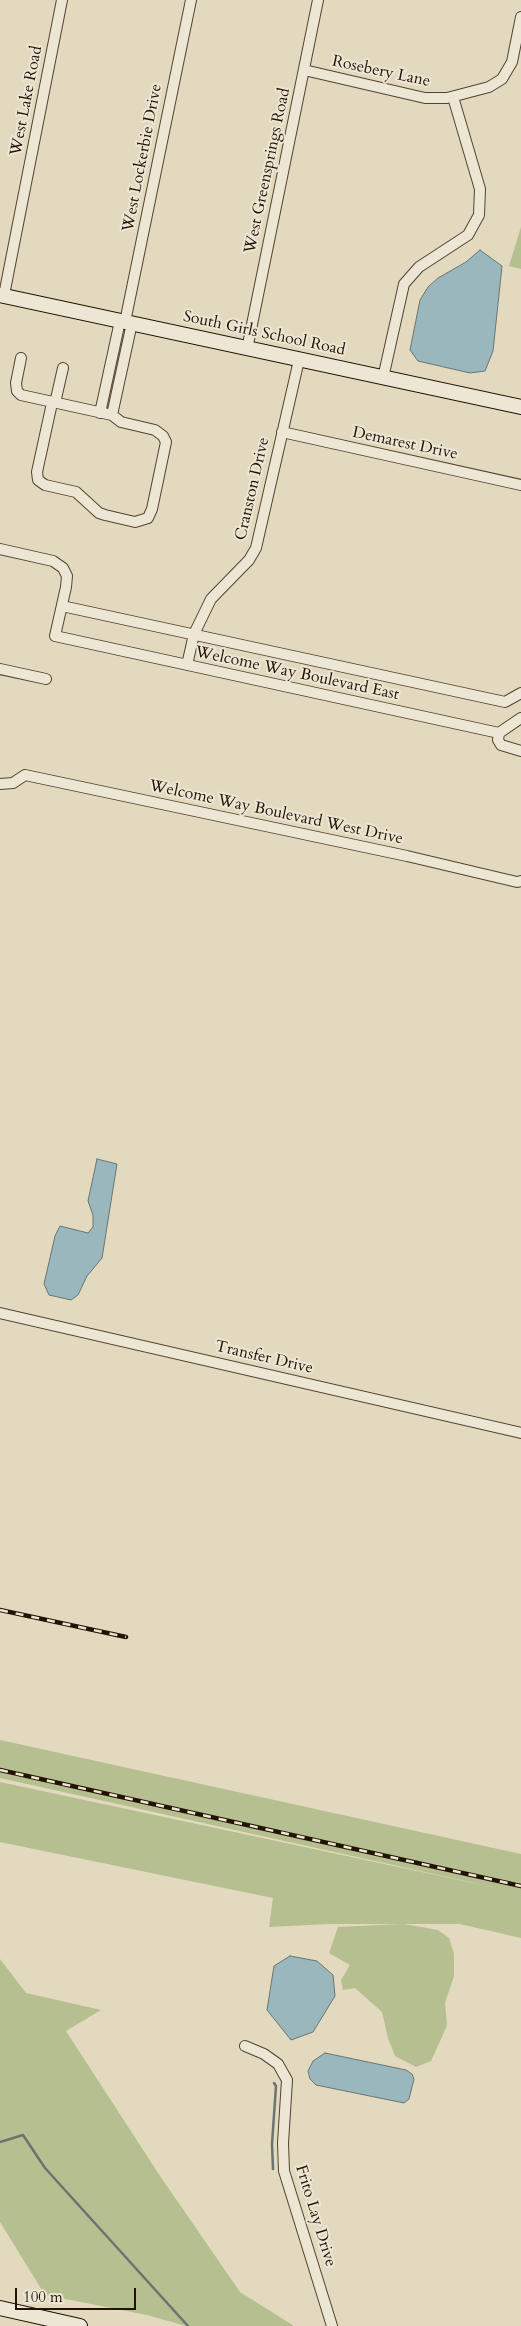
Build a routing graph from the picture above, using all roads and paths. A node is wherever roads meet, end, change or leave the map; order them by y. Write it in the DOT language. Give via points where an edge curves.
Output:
graph roads {
  1 [pos="62,0"];
  2 [pos="190,0"];
  3 [pos="318,0"];
  4 [pos="521,16"];
  5 [pos="304,70"];
  6 [pos="452,97"];
  7 [pos="2,295"];
  8 [pos="126,322"];
  9 [pos="247,349"];
  10 [pos="21,358"];
  11 [pos="299,360"];
  12 [pos="63,368"];
  13 [pos="383,378"];
  14 [pos="54,403"];
  15 [pos="521,407"];
  16 [pos="100,413"];
  17 [pos="112,415"];
  18 [pos="282,432"];
  19 [pos="521,485"];
  20 [pos="0,549"];
  21 [pos="62,606"];
  22 [pos="194,634"];
  23 [pos="187,665"];
  24 [pos="0,669"];
  25 [pos="46,679"];
  26 [pos="521,694"];
  27 [pos="521,718"];
  28 [pos="499,734"];
  29 [pos="521,751"];
  30 [pos="0,784"];
  31 [pos="521,881"];
  32 [pos="0,1313"];
  33 [pos="521,1433"];
  34 [pos="245,2046"];
  35 [pos="0,2308"];
  36 [pos="80,2326"];
  37 [pos="332,2326"];
  1 -- 7 [label="street, West Lake Road"];
  2 -- 8 [label="street, West Lockerbie Drive"];
  3 -- 5 [label="street, West Greensprings Road"];
  4 -- 6 [label="street, Rosebery Lane" via="512,62 504,76 489,87"];
  5 -- 6 [label="street, Rosebery Lane" via="425,98"];
  5 -- 9 [label="street, West Greensprings Road"];
  6 -- 13 [label="street" via="480,189 479,215 468,235 416,270 404,284"];
  7 -- 8 [label="main road, South Girls School Road"];
  8 -- 9 [label="main road, South Girls School Road"];
  8 -- 16 [label="street"];
  8 -- 17 [label="street"];
  9 -- 11 [label="main road, South Girls School Road"];
  10 -- 14 [label="street" via="17,391 21,395"];
  11 -- 13 [label="main road, South Girls School Road"];
  11 -- 18 [label="street, Cranston Drive"];
  12 -- 14 [label="street"];
  13 -- 15 [label="main road, South Girls School Road"];
  14 -- 16 [label="street"];
  14 -- 17 [label="street" via="37,472 38,480 45,485 76,492 99,513 135,522 148,518 152,509 166,442 155,430 121,422"];
  16 -- 17 [label="street"];
  18 -- 19 [label="street, Demarest Drive"];
  18 -- 22 [label="street, Cranston Drive" via="256,548 249,560 210,599"];
  20 -- 21 [label="street" via="56,562 66,574"];
  21 -- 22 [label="street"];
  21 -- 23 [label="street, Welcome Way Boulevard East" via="55,636"];
  22 -- 23 [label="street, Cranston Drive"];
  22 -- 26 [label="street" via="505,702"];
  23 -- 28 [label="street, Welcome Way Boulevard East"];
  24 -- 25 [label="street"];
  27 -- 28 [label="street"];
  28 -- 29 [label="street" via="501,745"];
  30 -- 31 [label="street, Welcome Way Boulevard West Drive" via="13,783 25,775"];
  32 -- 33 [label="street, Transfer Drive"];
  34 -- 37 [label="street, Frito Lay Drive" via="278,2064 287,2080 284,2171"];
  35 -- 36 [label="main road"];
}
